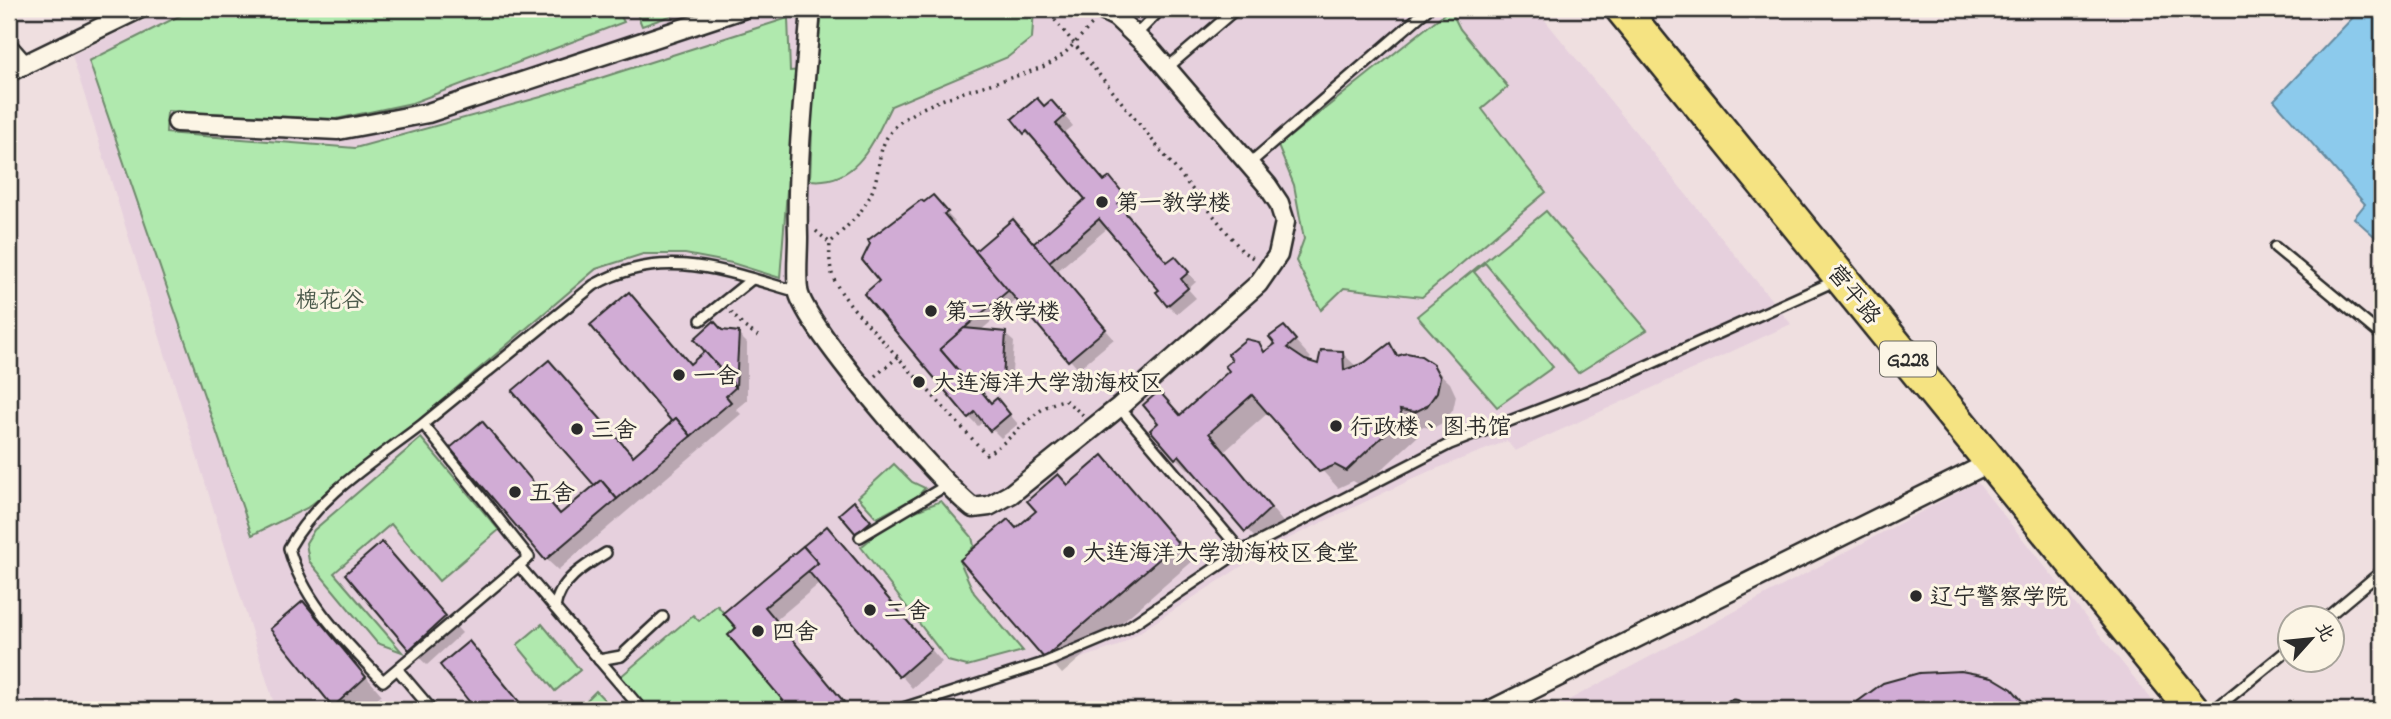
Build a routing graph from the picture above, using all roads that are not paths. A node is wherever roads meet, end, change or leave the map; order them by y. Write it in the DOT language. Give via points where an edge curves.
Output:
graph roads {
  1 [pos="139,9"];
  2 [pos="742,9"];
  3 [pos="811,9"];
  4 [pos="1161,9"];
  5 [pos="1236,9"];
  6 [pos="1428,9"];
  7 [pos="1622,9"];
  8 [pos="1108,13"];
  9 [pos="114,14"];
  10 [pos="1136,35"];
  11 [pos="9,48"];
  12 [pos="16,68"];
  13 [pos="1167,68"];
  14 [pos="177,122"];
  15 [pos="1250,163"];
  16 [pos="2276,247"];
  17 [pos="1842,278"];
  18 [pos="752,279"];
  19 [pos="798,292"];
  20 [pos="701,320"];
  21 [pos="2382,336"];
  22 [pos="1119,407"];
  23 [pos="423,424"];
  24 [pos="1991,462"];
  25 [pos="947,485"];
  26 [pos="860,537"];
  27 [pos="1241,551"];
  28 [pos="606,553"];
  29 [pos="519,566"];
  30 [pos="2382,571"];
  31 [pos="2343,604"];
  32 [pos="555,608"];
  33 [pos="663,617"];
  34 [pos="2276,659"];
  35 [pos="599,660"];
  36 [pos="398,670"];
  37 [pos="432,710"];
  38 [pos="642,710"];
  39 [pos="897,710"];
  40 [pos="1491,710"];
  41 [pos="2193,710"];
  42 [pos="2214,710"];
  1 -- 9 [label="street"];
  2 -- 14 [label="street" via="428,113 338,130"];
  3 -- 19 [label="street" via="797,205"];
  4 -- 10 [label="lane"];
  5 -- 13 [label="lane"];
  6 -- 15 [label="lane"];
  7 -- 17 [label="highway, 营平路 / G228"];
  8 -- 10 [label="street"];
  9 -- 12 [label="street"];
  10 -- 13 [label="street"];
  11 -- 12 [label="street"];
  13 -- 15 [label="street"];
  15 -- 22 [label="street" via="1279,203 1286,222 1278,255 1250,292"];
  16 -- 21 [label="lane"];
  17 -- 24 [label="highway, 营平路 / G228"];
  17 -- 27 [label="lane" via="1613,381 1450,444"];
  18 -- 19 [label="lane"];
  18 -- 20 [label="lane"];
  18 -- 23 [label="lane" via="659,262 616,272"];
  19 -- 25 [label="street" via="832,348"];
  22 -- 25 [label="street" via="1011,494 989,506 973,508"];
  22 -- 27 [label="lane"];
  23 -- 29 [label="lane" via="529,557"];
  23 -- 36 [label="lane" via="319,505 289,548 295,572 310,597 344,639 383,681"];
  24 -- 40 [label="street"];
  24 -- 41 [label="highway, 营平路 / G228"];
  25 -- 26 [label="lane"];
  27 -- 39 [label="lane" via="1127,628 1044,663"];
  28 -- 32 [label="lane" via="564,585"];
  29 -- 32 [label="lane"];
  29 -- 36 [label="lane"];
  30 -- 31 [label="lane"];
  32 -- 35 [label="lane"];
  33 -- 35 [label="lane" via="621,656"];
  34 -- 42 [label="lane"];
  35 -- 38 [label="lane"];
  36 -- 37 [label="lane"];
}
